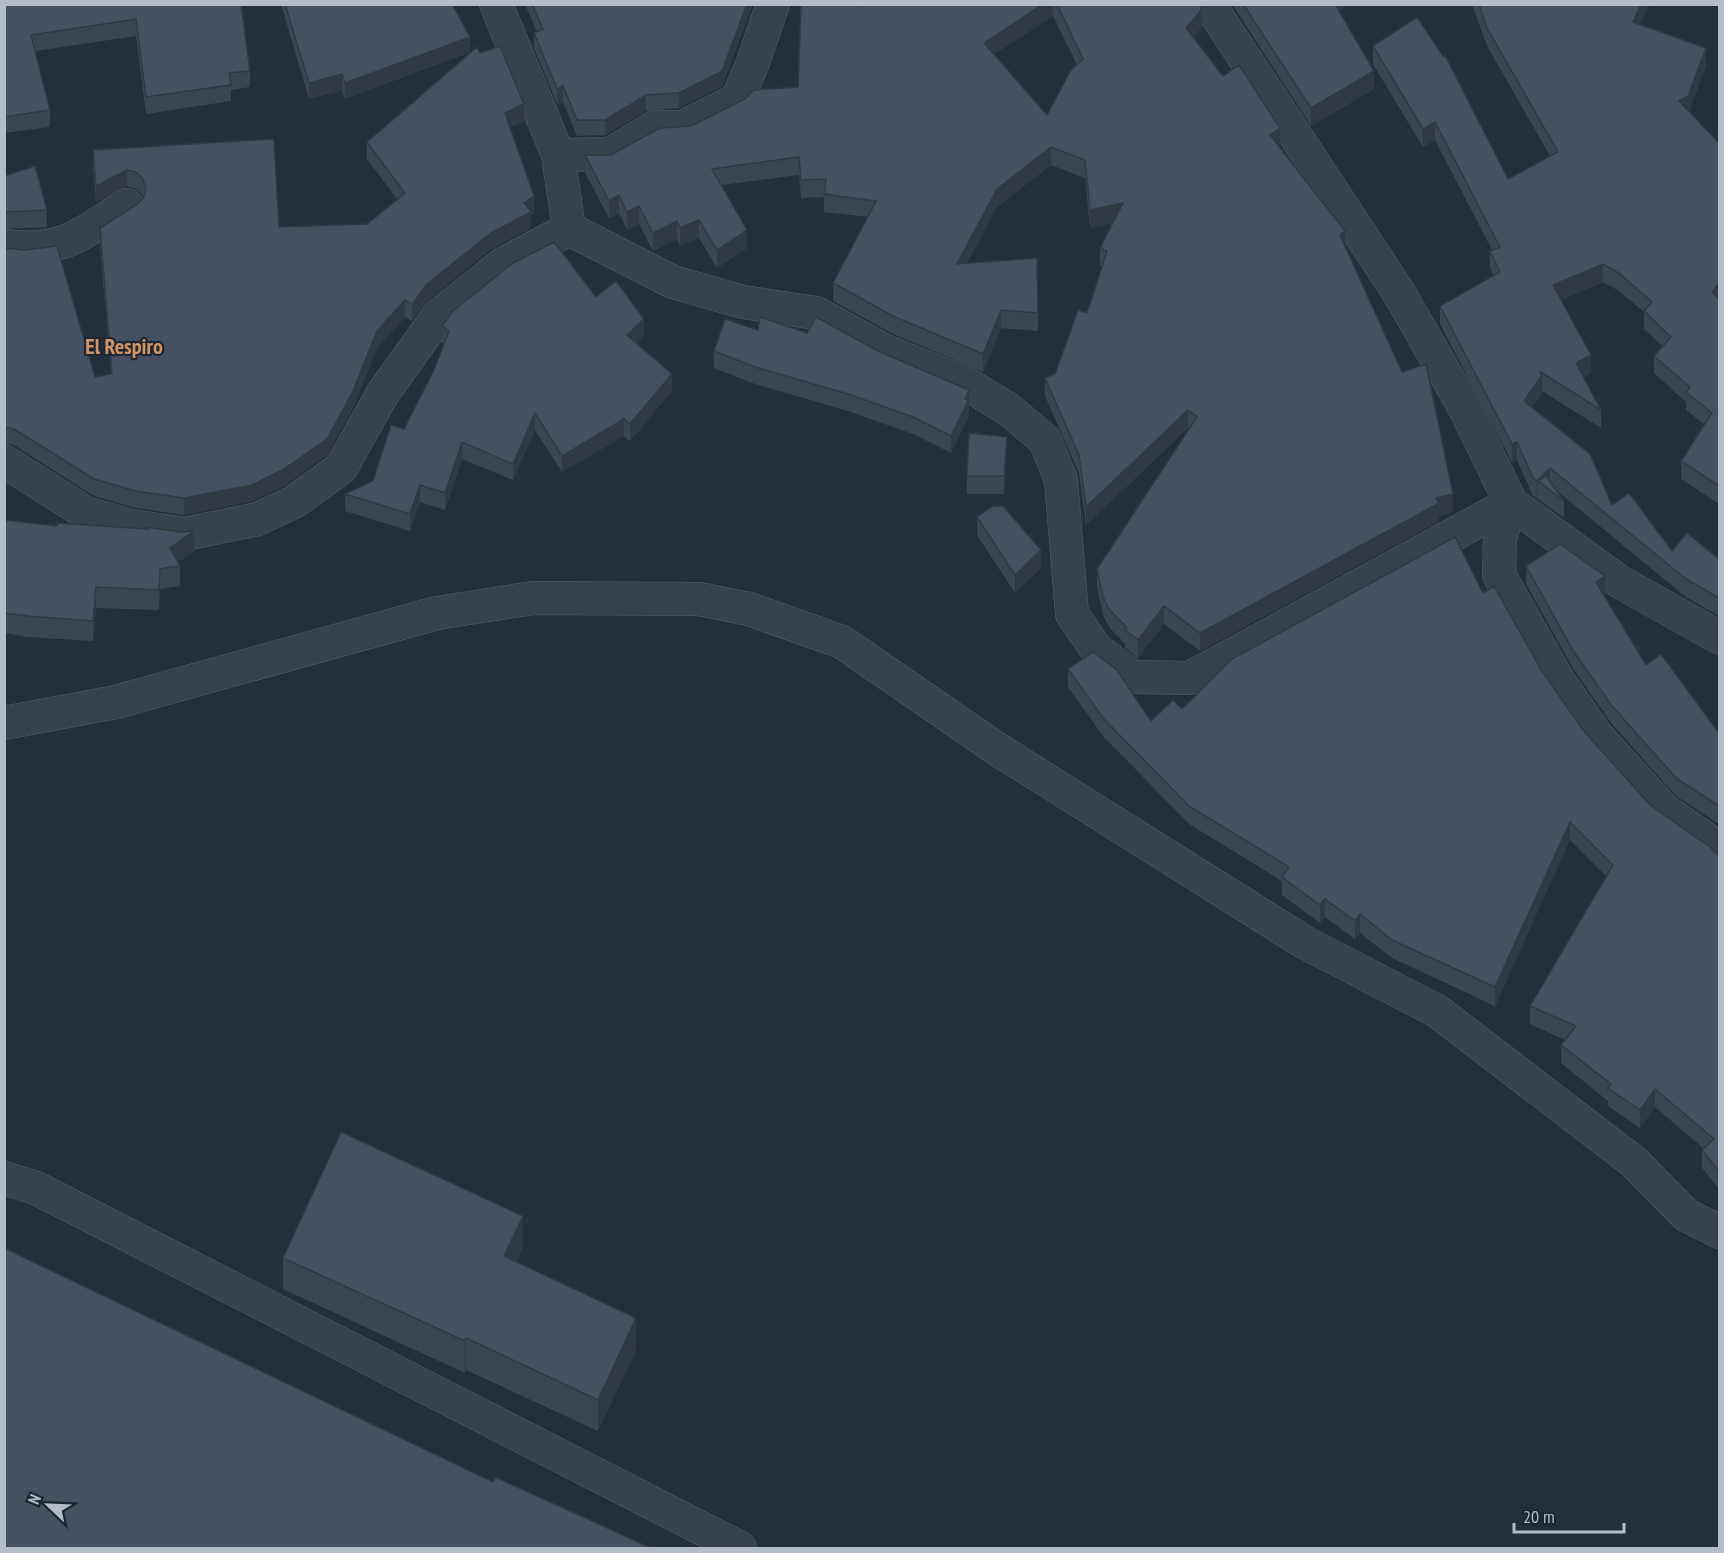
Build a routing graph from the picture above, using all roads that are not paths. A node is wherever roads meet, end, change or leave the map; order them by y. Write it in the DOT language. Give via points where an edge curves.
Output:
graph roads {
  1 [pos="496,4"];
  2 [pos="773,4"];
  3 [pos="1209,4"];
  4 [pos="558,155"];
  5 [pos="127,205"];
  6 [pos="568,229"];
  7 [pos="4,246"];
  8 [pos="4,461"];
  9 [pos="1511,503"];
  10 [pos="1719,638"];
  11 [pos="4,723"];
  12 [pos="1719,849"];
  13 [pos="4,1178"];
  14 [pos="1719,1232"];
  15 [pos="741,1548"];
  1 -- 4 [label="street"];
  2 -- 4 [label="street" via="736,100 683,127 655,127 610,154"];
  3 -- 9 [label="street" via="1399,293 1466,410"];
  4 -- 6 [label="street"];
  5 -- 7 [label="street" via="64,243 32,249"];
  6 -- 8 [label="street" via="502,264 439,315 383,393 341,468 294,502 258,519 185,534 132,526 86,513"];
  6 -- 9 [label="street" via="673,282 743,302 816,313 885,351 967,384 1008,409 1045,440 1061,480 1072,614 1096,649 1133,677 1190,678"];
  9 -- 10 [label="street" via="1620,582"];
  9 -- 12 [label="street" via="1500,538 1499,575 1558,680 1597,736 1664,810"];
  11 -- 14 [label="street" via="116,702 437,613 523,600 699,599 750,609 842,642 997,748 1304,942 1437,1011 1634,1162 1686,1215"];
  13 -- 15 [label="street" via="36,1188"];
}
